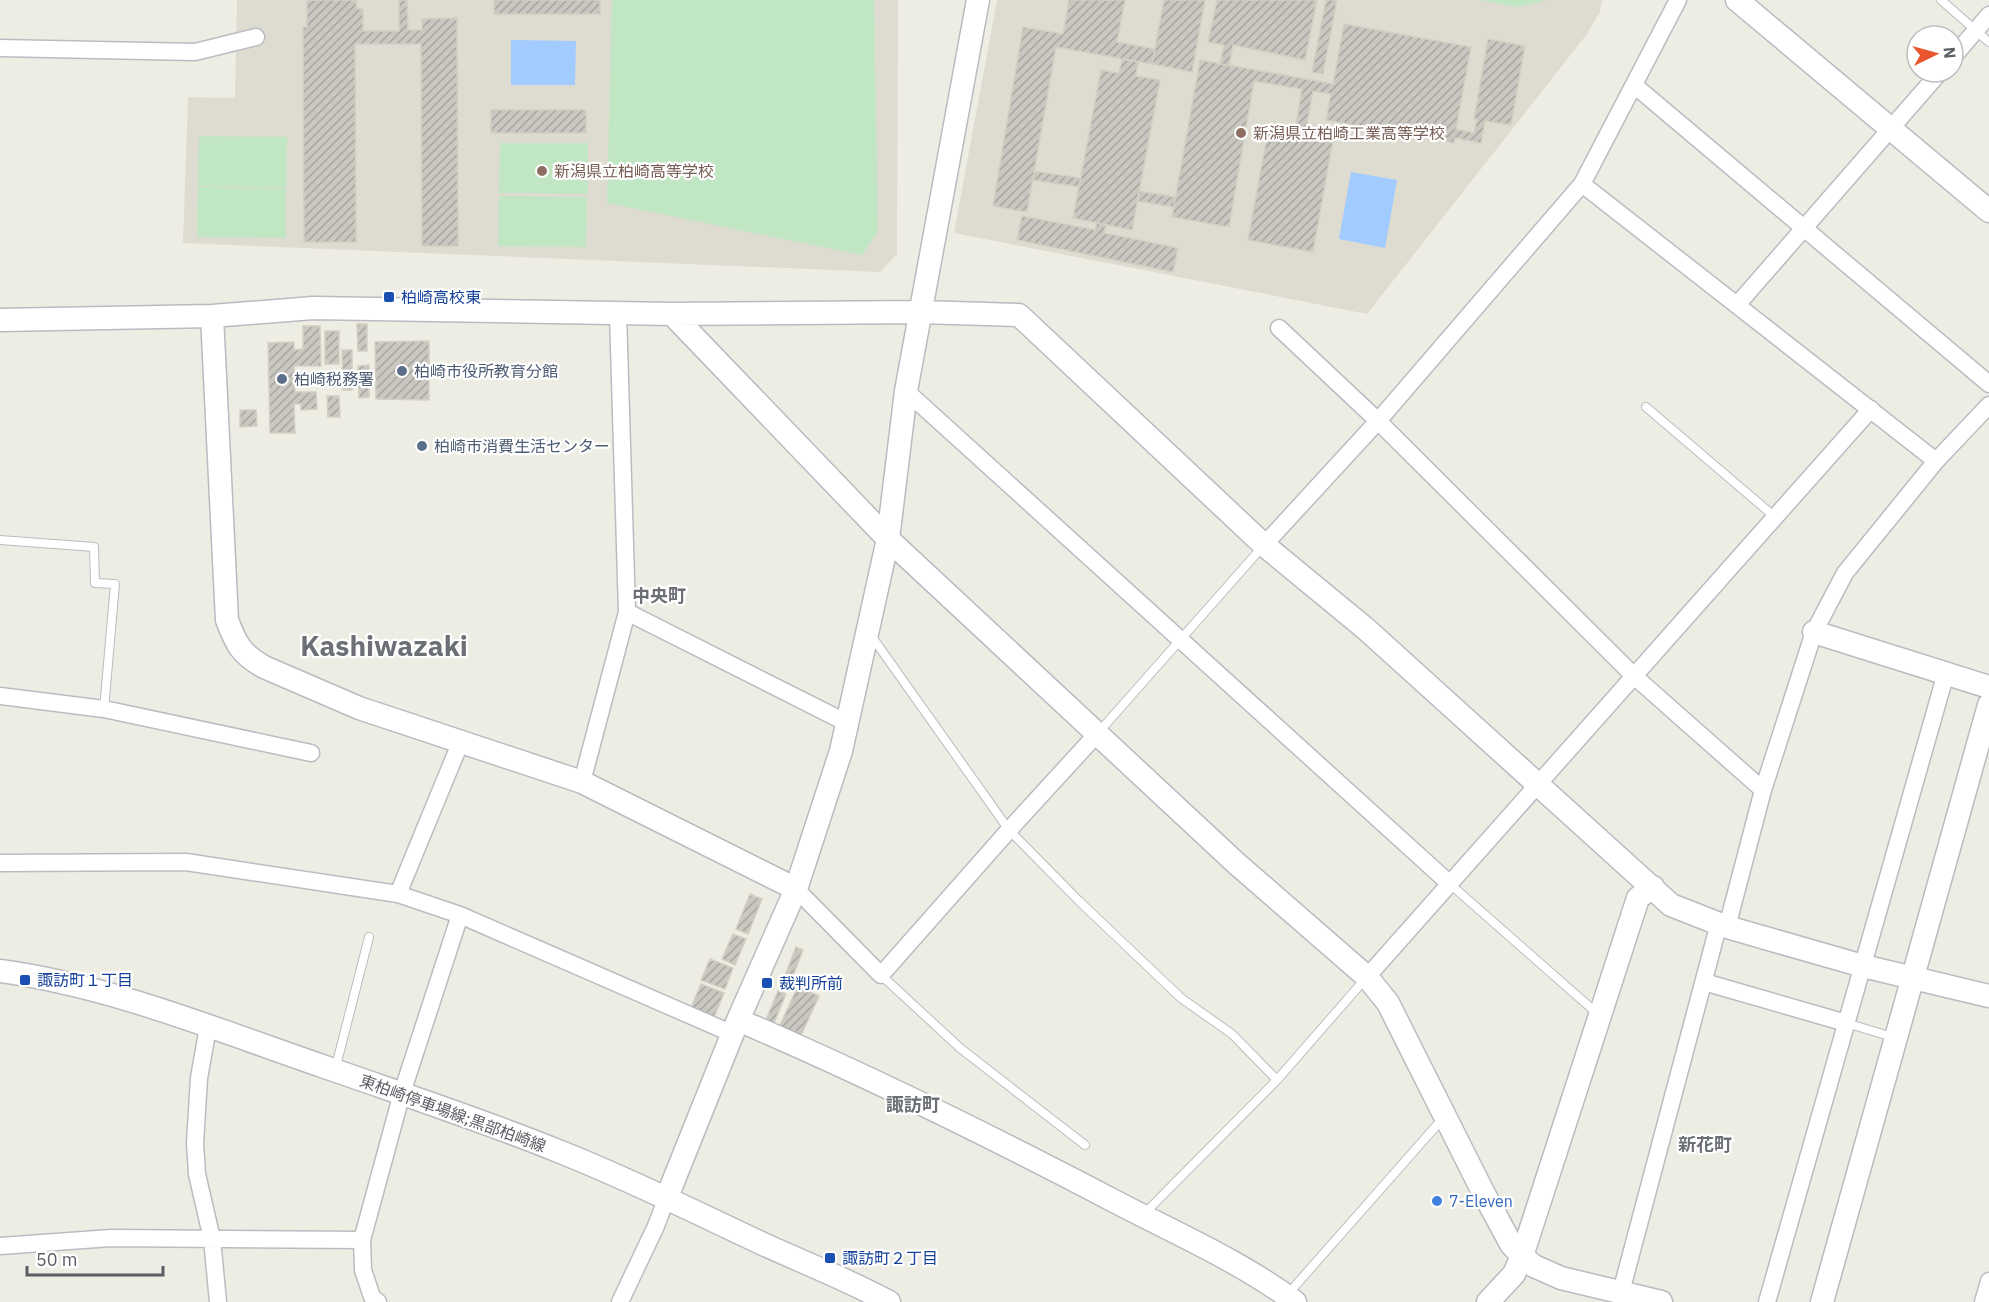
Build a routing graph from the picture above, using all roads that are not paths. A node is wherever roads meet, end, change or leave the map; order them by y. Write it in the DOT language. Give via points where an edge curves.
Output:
graph roads {
  1 [pos="978,0"];
  2 [pos="1678,0"];
  3 [pos="1737,0"];
  4 [pos="1941,0"];
  5 [pos="1989,15"];
  6 [pos="1975,31"];
  7 [pos="256,37"];
  8 [pos="1989,42"];
  9 [pos="1965,43"];
  10 [pos="0,48"];
  11 [pos="1929,84"];
  12 [pos="1634,85"];
  13 [pos="1890,129"];
  14 [pos="1582,183"];
  15 [pos="1989,211"];
  16 [pos="1804,228"];
  17 [pos="1737,305"];
  18 [pos="921,312"];
  19 [pos="618,313"];
  20 [pos="672,314"];
  21 [pos="212,316"];
  22 [pos="0,320"];
  23 [pos="1279,328"];
  24 [pos="1989,384"];
  25 [pos="906,391"];
  26 [pos="1989,405"];
  27 [pos="1646,407"];
  28 [pos="1871,409"];
  29 [pos="1378,421"];
  30 [pos="1936,461"];
  31 [pos="1774,517"];
  32 [pos="888,539"];
  33 [pos="0,540"];
  34 [pos="1264,545"];
  35 [pos="627,612"];
  36 [pos="868,631"];
  37 [pos="1814,632"];
  38 [pos="1179,640"];
  39 [pos="1946,673"];
  40 [pos="1634,676"];
  41 [pos="1989,687"];
  42 [pos="0,696"];
  43 [pos="1989,705"];
  44 [pos="104,709"];
  45 [pos="847,723"];
  46 [pos="1096,735"];
  47 [pos="461,741"];
  48 [pos="310,753"];
  49 [pos="582,782"];
  50 [pos="1539,783"];
  51 [pos="1763,790"];
  52 [pos="1009,830"];
  53 [pos="0,863"];
  54 [pos="1450,884"];
  55 [pos="1653,887"];
  56 [pos="796,889"];
  57 [pos="398,894"];
  58 [pos="460,915"];
  59 [pos="1723,925"];
  60 [pos="369,937"];
  61 [pos="1863,966"];
  62 [pos="0,971"];
  63 [pos="881,975"];
  64 [pos="1366,977"];
  65 [pos="1912,978"];
  66 [pos="1704,982"];
  67 [pos="1989,996"];
  68 [pos="1600,1016"];
  69 [pos="1846,1023"];
  70 [pos="208,1027"];
  71 [pos="735,1027"];
  72 [pos="1896,1038"];
  73 [pos="335,1071"];
  74 [pos="1277,1080"];
  75 [pos="402,1093"];
  76 [pos="1444,1117"];
  77 [pos="1085,1145"];
  78 [pos="667,1197"];
  79 [pos="1142,1216"];
  80 [pos="212,1239"];
  81 [pos="362,1240"];
  82 [pos="0,1246"];
  83 [pos="1522,1256"];
  84 [pos="1989,1281"];
  85 [pos="1621,1292"];
  86 [pos="1288,1300"];
  87 [pos="218,1302"];
  88 [pos="378,1302"];
  89 [pos="620,1302"];
  90 [pos="889,1302"];
  91 [pos="1488,1302"];
  92 [pos="1661,1302"];
  93 [pos="1767,1302"];
  94 [pos="1822,1302"];
  95 [pos="1983,1302"];
  1 -- 18 [label="street"];
  2 -- 12 [label="street"];
  3 -- 13 [label="street"];
  4 -- 6 [label="lane"];
  5 -- 6 [label="street"];
  6 -- 8 [label="lane"];
  6 -- 9 [label="street"];
  7 -- 10 [label="street" via="195,52"];
  11 -- 13 [label="street"];
  12 -- 14 [label="street"];
  12 -- 16 [label="street"];
  13 -- 15 [label="street"];
  13 -- 16 [label="street"];
  14 -- 17 [label="street"];
  14 -- 29 [label="street"];
  16 -- 17 [label="street"];
  16 -- 24 [label="street"];
  17 -- 28 [label="street"];
  18 -- 20 [label="street"];
  18 -- 25 [label="street"];
  18 -- 34 [label="street" via="1019,315"];
  19 -- 20 [label="street"];
  19 -- 21 [label="street" via="313,308"];
  19 -- 35 [label="street"];
  20 -- 32 [label="street"];
  21 -- 22 [label="street"];
  21 -- 47 [label="street" via="227,620 238,648 264,668 358,708"];
  23 -- 29 [label="street"];
  25 -- 32 [label="street"];
  25 -- 38 [label="street"];
  26 -- 30 [label="street"];
  27 -- 31 [label="lane"];
  28 -- 30 [label="street"];
  28 -- 31 [label="street"];
  29 -- 34 [label="street"];
  29 -- 40 [label="street"];
  30 -- 37 [label="street" via="1845,573"];
  31 -- 40 [label="street"];
  32 -- 36 [label="street"];
  32 -- 46 [label="street"];
  33 -- 44 [label="lane" via="94,547 95,583 115,584"];
  34 -- 38 [label="lane"];
  34 -- 50 [label="street" via="1366,629"];
  35 -- 45 [label="street"];
  35 -- 49 [label="street"];
  36 -- 45 [label="street"];
  36 -- 52 [label="lane"];
  37 -- 39 [label="street"];
  37 -- 51 [label="street"];
  38 -- 46 [label="lane"];
  38 -- 54 [label="street"];
  39 -- 41 [label="street"];
  39 -- 61 [label="street"];
  40 -- 50 [label="street"];
  40 -- 51 [label="street"];
  42 -- 44 [label="street"];
  43 -- 65 [label="street"];
  44 -- 48 [label="street"];
  45 -- 56 [label="street"];
  46 -- 52 [label="street"];
  46 -- 64 [label="street"];
  47 -- 49 [label="street"];
  47 -- 57 [label="street"];
  49 -- 56 [label="street"];
  50 -- 54 [label="street"];
  50 -- 55 [label="street"];
  51 -- 59 [label="street"];
  52 -- 63 [label="street"];
  52 -- 74 [label="lane" via="1181,998 1232,1034"];
  53 -- 57 [label="street" via="186,862"];
  54 -- 64 [label="street"];
  54 -- 68 [label="lane"];
  55 -- 59 [label="street" via="1671,905"];
  55 -- 68 [label="street" via="1638,898"];
  56 -- 63 [label="street"];
  56 -- 71 [label="street"];
  57 -- 58 [label="street"];
  58 -- 71 [label="street"];
  58 -- 75 [label="street"];
  59 -- 61 [label="street"];
  59 -- 66 [label="street"];
  60 -- 73 [label="lane"];
  61 -- 65 [label="street"];
  61 -- 69 [label="street"];
  62 -- 70 [label="street, 東柏崎停車場線;黒部柏崎線" via="104,994"];
  63 -- 77 [label="lane" via="960,1048"];
  64 -- 74 [label="lane"];
  64 -- 76 [label="street" via="1388,1003"];
  65 -- 67 [label="street"];
  65 -- 72 [label="street"];
  66 -- 69 [label="street"];
  66 -- 85 [label="street"];
  68 -- 83 [label="street"];
  69 -- 72 [label="lane"];
  69 -- 93 [label="street"];
  70 -- 73 [label="street, 東柏崎停車場線;黒部柏崎線"];
  70 -- 80 [label="street" via="199,1078 195,1143 197,1174"];
  71 -- 78 [label="street"];
  71 -- 79 [label="street" via="828,1058"];
  72 -- 94 [label="street"];
  73 -- 75 [label="street, 東柏崎停車場線;黒部柏崎線"];
  74 -- 79 [label="lane"];
  75 -- 78 [label="street, 東柏崎停車場線;黒部柏崎線" via="516,1134"];
  75 -- 81 [label="street"];
  76 -- 83 [label="street" via="1511,1244"];
  76 -- 86 [label="lane"];
  78 -- 89 [label="street"];
  78 -- 90 [label="street, 東柏崎停車場線;黒部柏崎線"];
  79 -- 86 [label="street" via="1212,1249"];
  80 -- 81 [label="street"];
  80 -- 82 [label="street" via="111,1238"];
  80 -- 87 [label="street"];
  81 -- 88 [label="street" via="363,1270 372,1297"];
  83 -- 85 [label="street" via="1561,1278"];
  83 -- 91 [label="street" via="1514,1274"];
  84 -- 95 [label="street"];
  85 -- 92 [label="street"];
}
